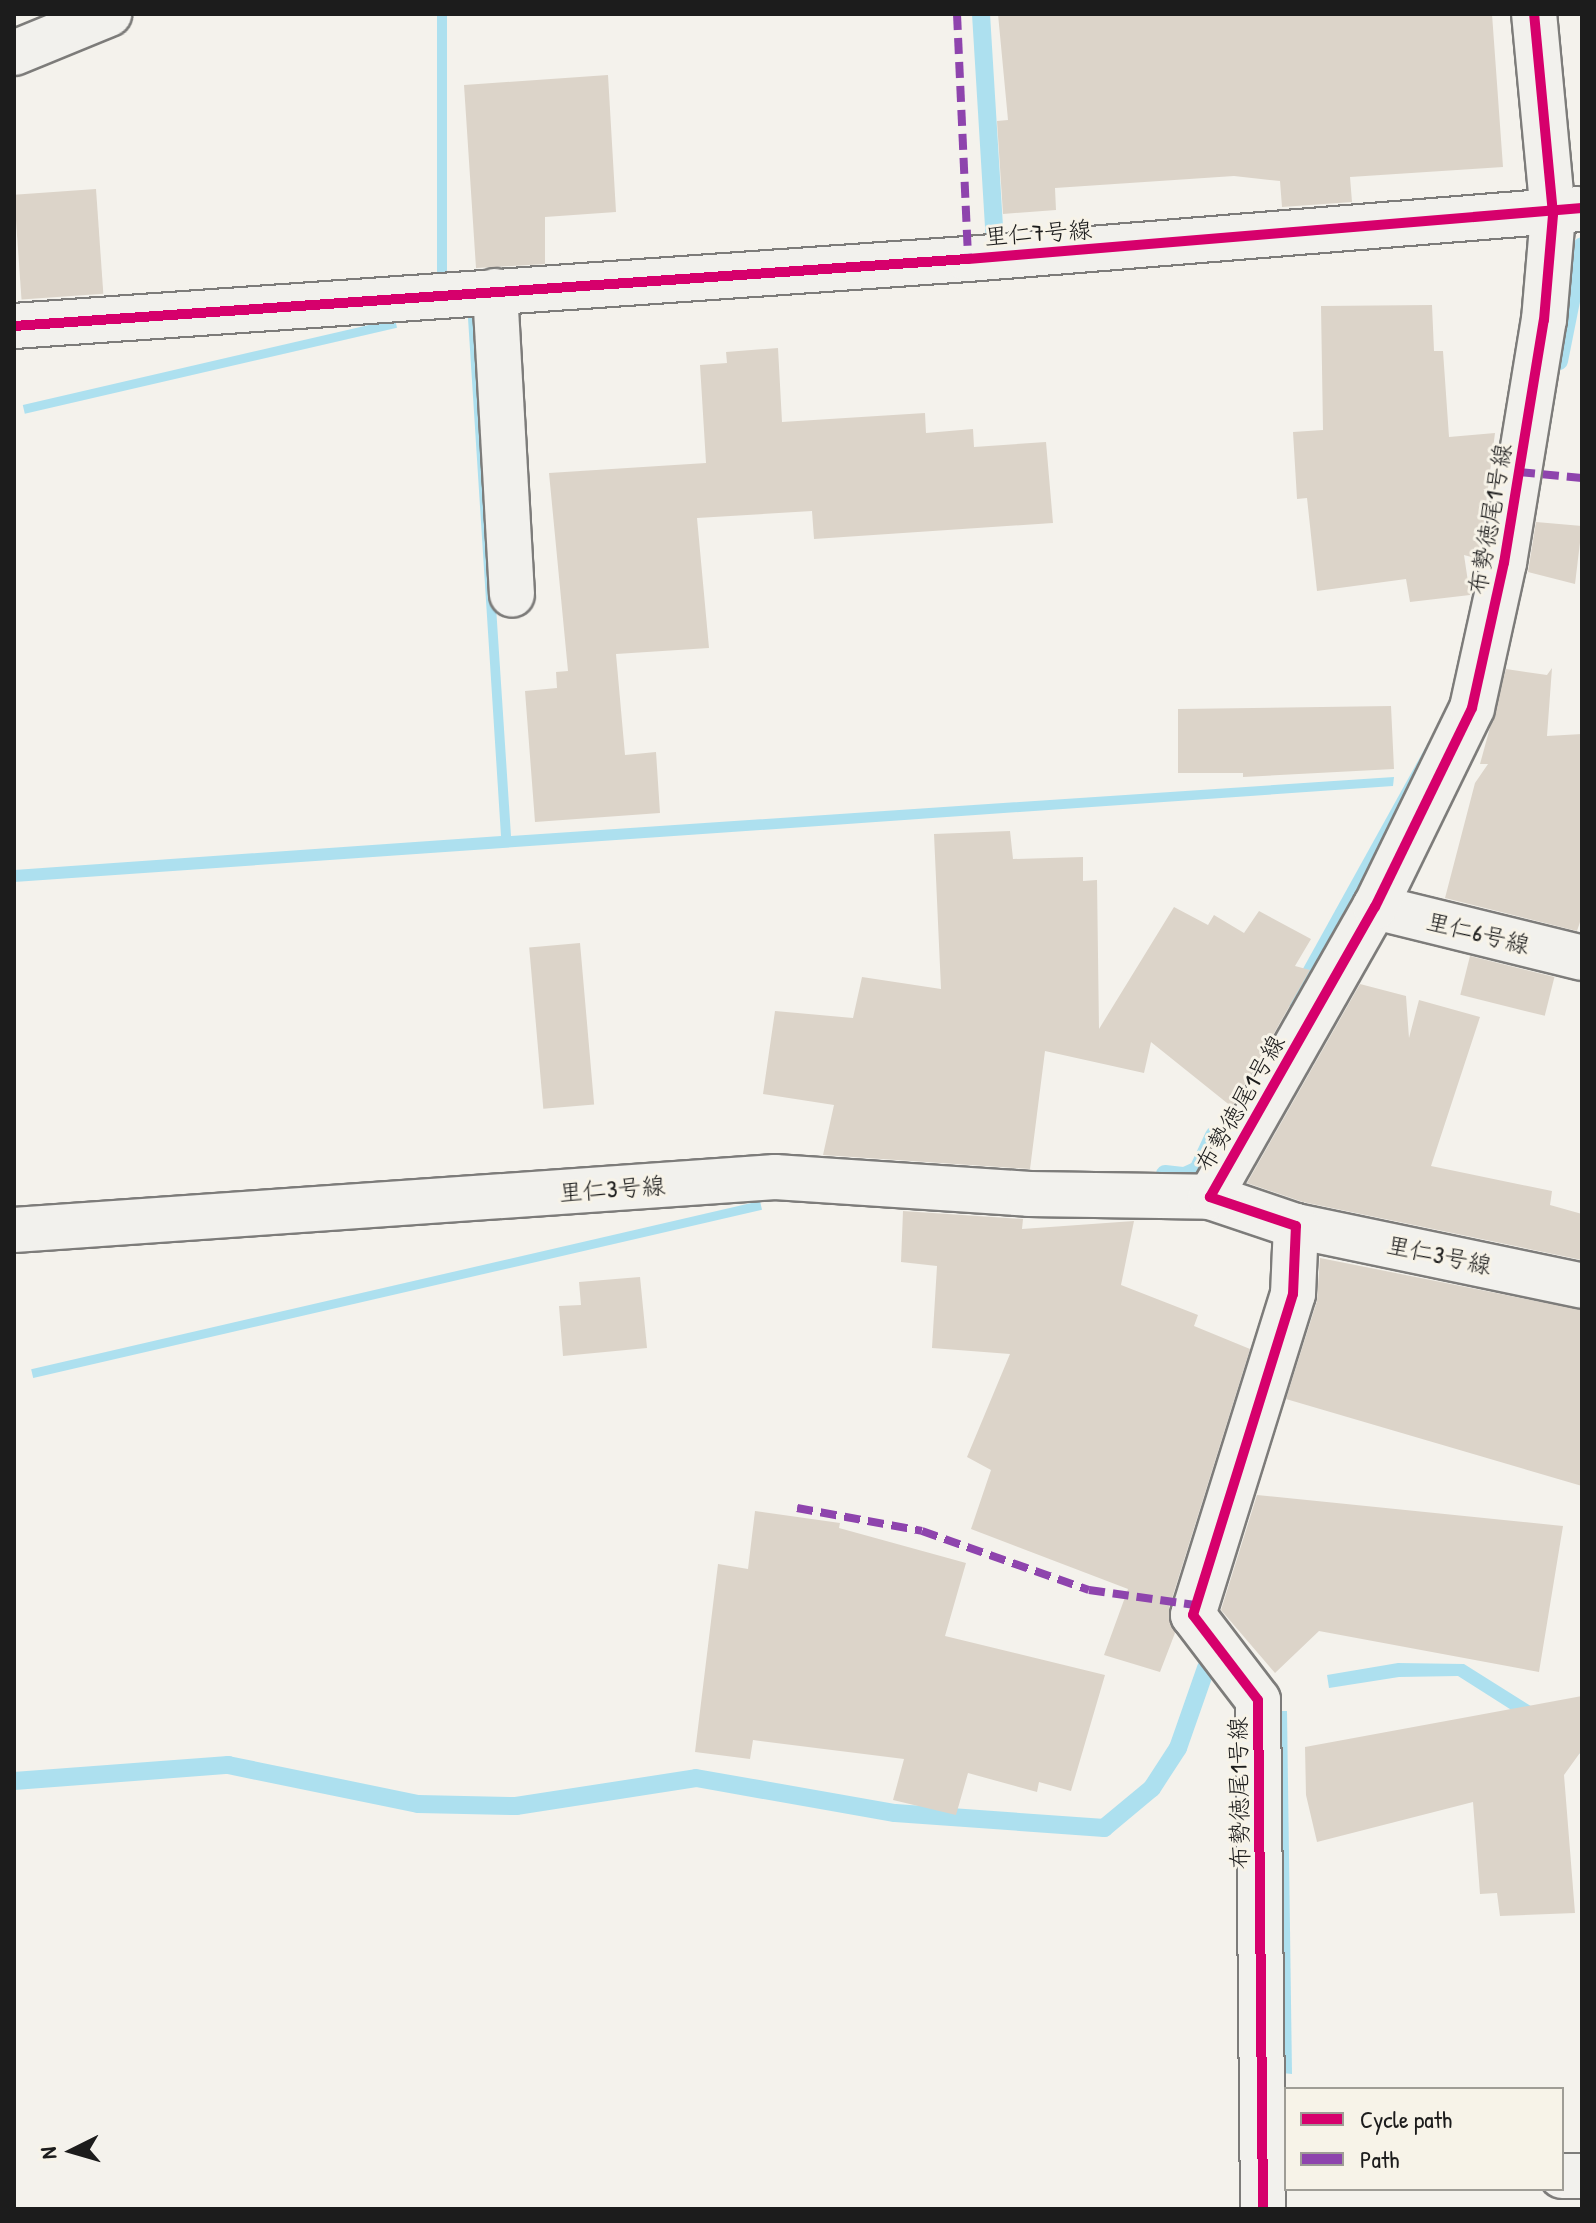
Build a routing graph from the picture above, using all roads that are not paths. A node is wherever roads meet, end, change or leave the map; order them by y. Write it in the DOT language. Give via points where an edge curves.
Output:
graph roads {
  1 [pos="109,14"];
  2 [pos="1534,14"];
  3 [pos="14,53"];
  4 [pos="1567,211"];
  5 [pos="495,291"];
  6 [pos="14,326"];
  7 [pos="512,595"];
  8 [pos="1375,907"];
  9 [pos="1582,958"];
  10 [pos="1210,1197"];
  11 [pos="1296,1226"];
  12 [pos="14,1230"];
  13 [pos="1582,1286"];
  14 [pos="1270,2191"];
  1 -- 3 [label="street"];
  2 -- 4 [label="street, 布勢徳尾1号線"];
  4 -- 5 [label="street, 里仁7号線"];
  4 -- 8 [label="street, 布勢徳尾1号線" via="1504,563 1472,708"];
  5 -- 6 [label="street, 里仁7号線"];
  5 -- 7 [label="street"];
  8 -- 9 [label="street, 里仁6号線"];
  8 -- 10 [label="street, 布勢徳尾1号線"];
  10 -- 11 [label="street, 布勢徳尾1号線"];
  10 -- 12 [label="street, 里仁3号線" via="1029,1194 775,1177"];
  11 -- 13 [label="street, 里仁3号線"];
  11 -- 14 [label="street, 布勢徳尾1号線" via="1293,1294 1193,1615 1258,1700"];
}
